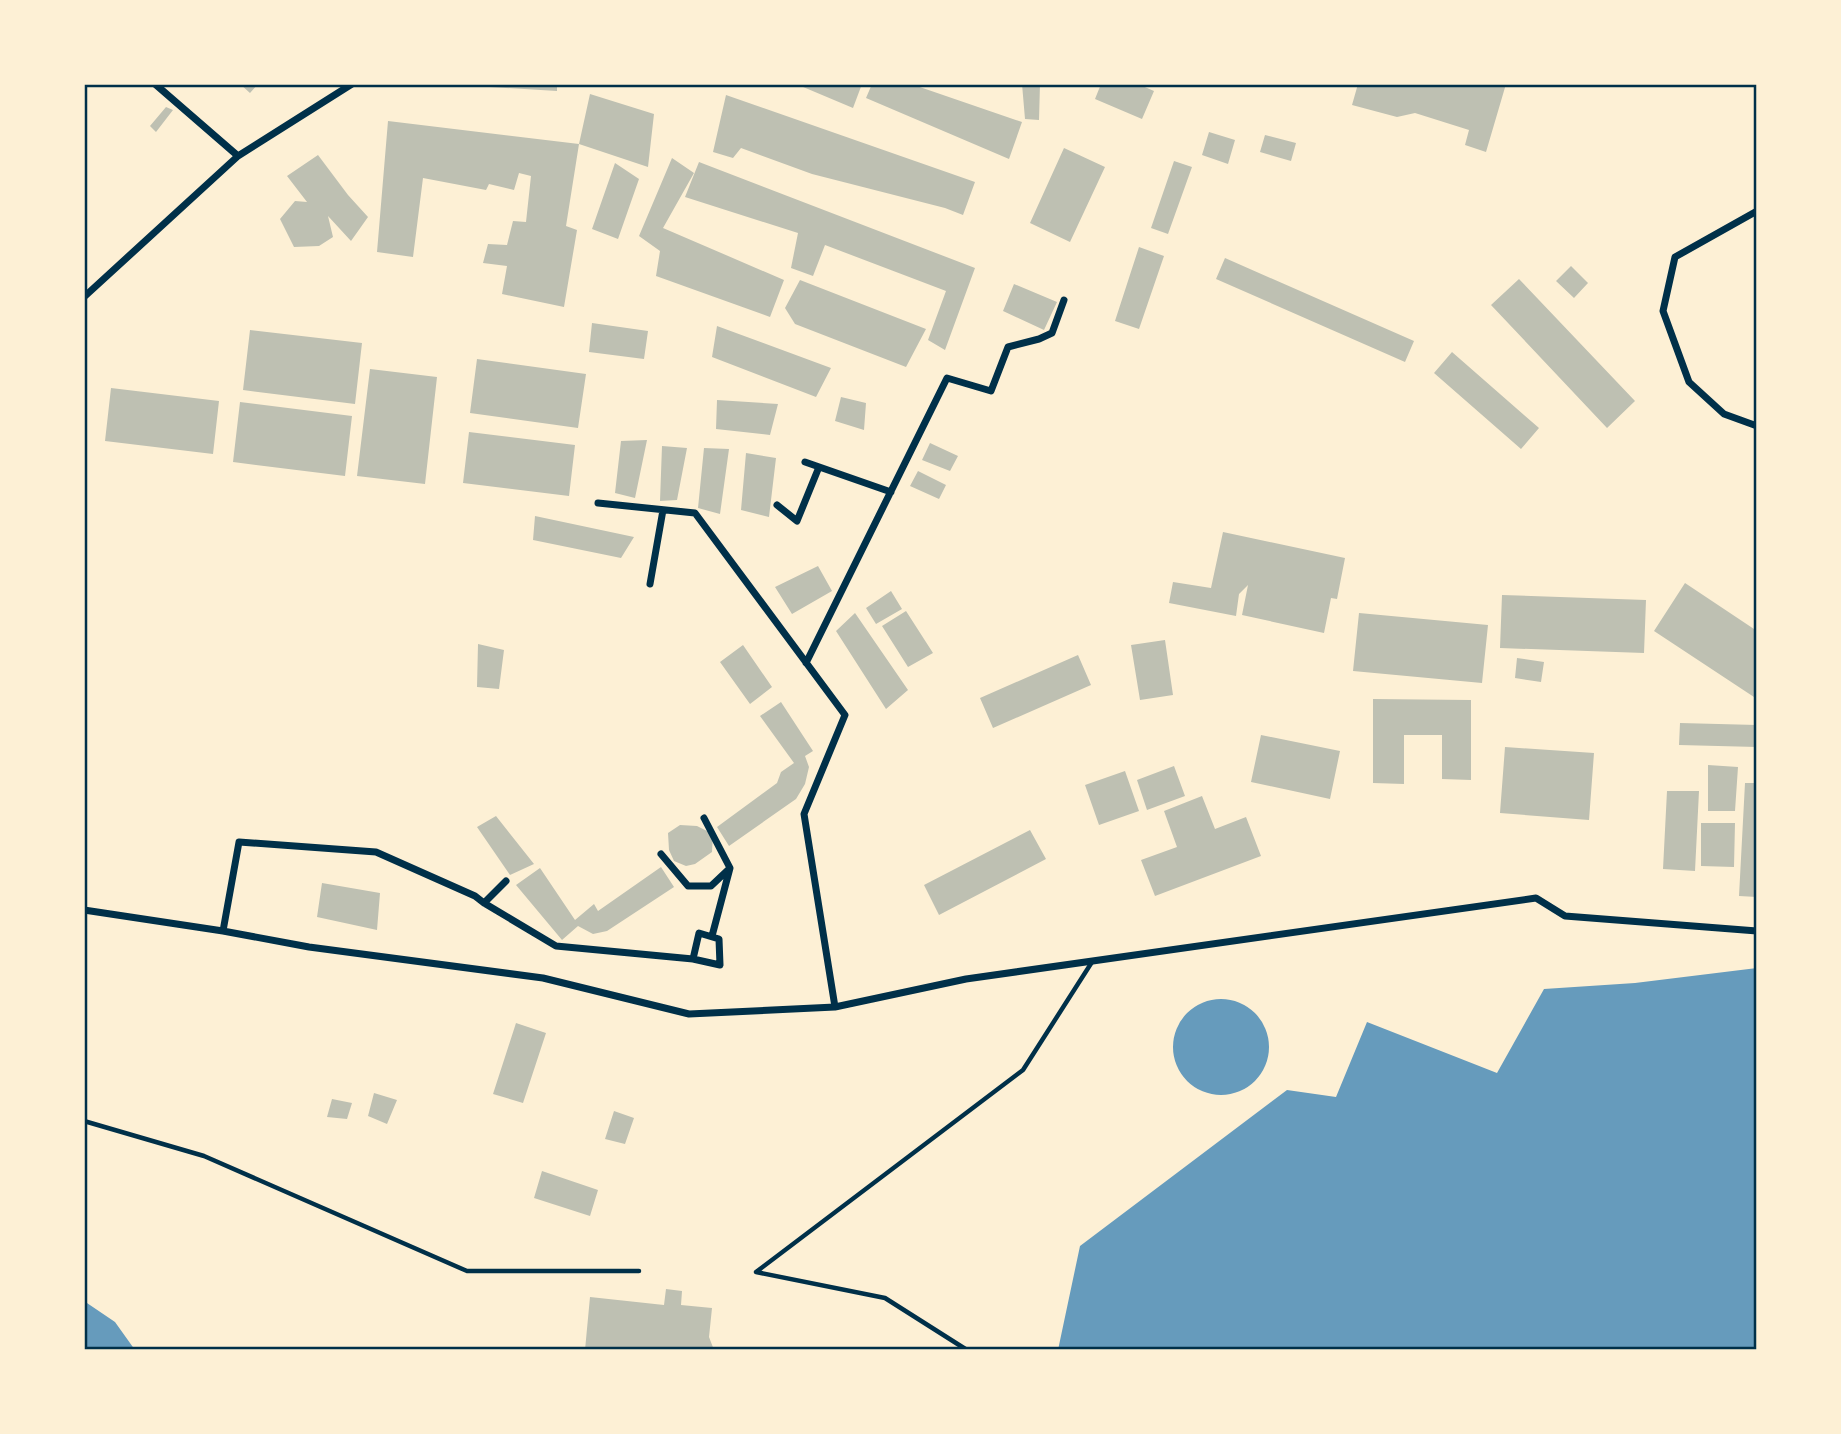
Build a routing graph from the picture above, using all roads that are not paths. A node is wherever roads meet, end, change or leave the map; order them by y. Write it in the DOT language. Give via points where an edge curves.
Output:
graph roads {
  1 [pos="155,84"];
  2 [pos="352,84"];
  3 [pos="239,156"];
  4 [pos="1757,211"];
  5 [pos="84,297"];
  6 [pos="1064,300"];
  7 [pos="1757,426"];
  8 [pos="805,463"];
  9 [pos="819,467"];
  10 [pos="891,492"];
  11 [pos="598,503"];
  12 [pos="777,505"];
  13 [pos="663,510"];
  14 [pos="650,584"];
  15 [pos="806,663"];
  16 [pos="704,818"];
  17 [pos="661,854"];
  18 [pos="730,868"];
  19 [pos="506,881"];
  20 [pos="484,903"];
  21 [pos="84,910"];
  22 [pos="223,931"];
  23 [pos="1757,931"];
  24 [pos="712,936"];
  25 [pos="693,958"];
  26 [pos="1093,962"];
  27 [pos="835,1007"];
  28 [pos="84,1121"];
  29 [pos="639,1271"];
  30 [pos="967,1350"];
  1 -- 3 [label="street"];
  2 -- 3 [label="street"];
  3 -- 5 [label="street"];
  4 -- 7 [label="street" via="1675,257 1663,311 1689,382 1724,414"];
  6 -- 10 [label="street" via="1052,333 1008,347 991,391 947,378"];
  8 -- 9 [label="street"];
  9 -- 10 [label="street"];
  9 -- 12 [label="street" via="797,521"];
  10 -- 15 [label="street"];
  11 -- 13 [label="street"];
  13 -- 14 [label="street"];
  13 -- 15 [label="street" via="695,513"];
  15 -- 27 [label="street" via="845,715 804,814"];
  16 -- 18 [label="street"];
  17 -- 18 [label="street" via="688,886 711,886"];
  18 -- 24 [label="street"];
  19 -- 20 [label="street"];
  20 -- 22 [label="street" via="376,852 240,842"];
  20 -- 25 [label="street" via="556,946"];
  21 -- 22 [label="street"];
  22 -- 27 [label="street" via="543,978 689,1014"];
  23 -- 26 [label="street" via="1566,916 1536,898"];
  24 -- 25 [label="street" via="699,933"];
  24 -- 25 [label="street" via="719,939 720,965"];
  26 -- 27 [label="street" via="966,979"];
  26 -- 30 [label="lane" via="1023,1070 755,1272 885,1298"];
  28 -- 29 [label="lane" via="204,1156 467,1271"];
}
